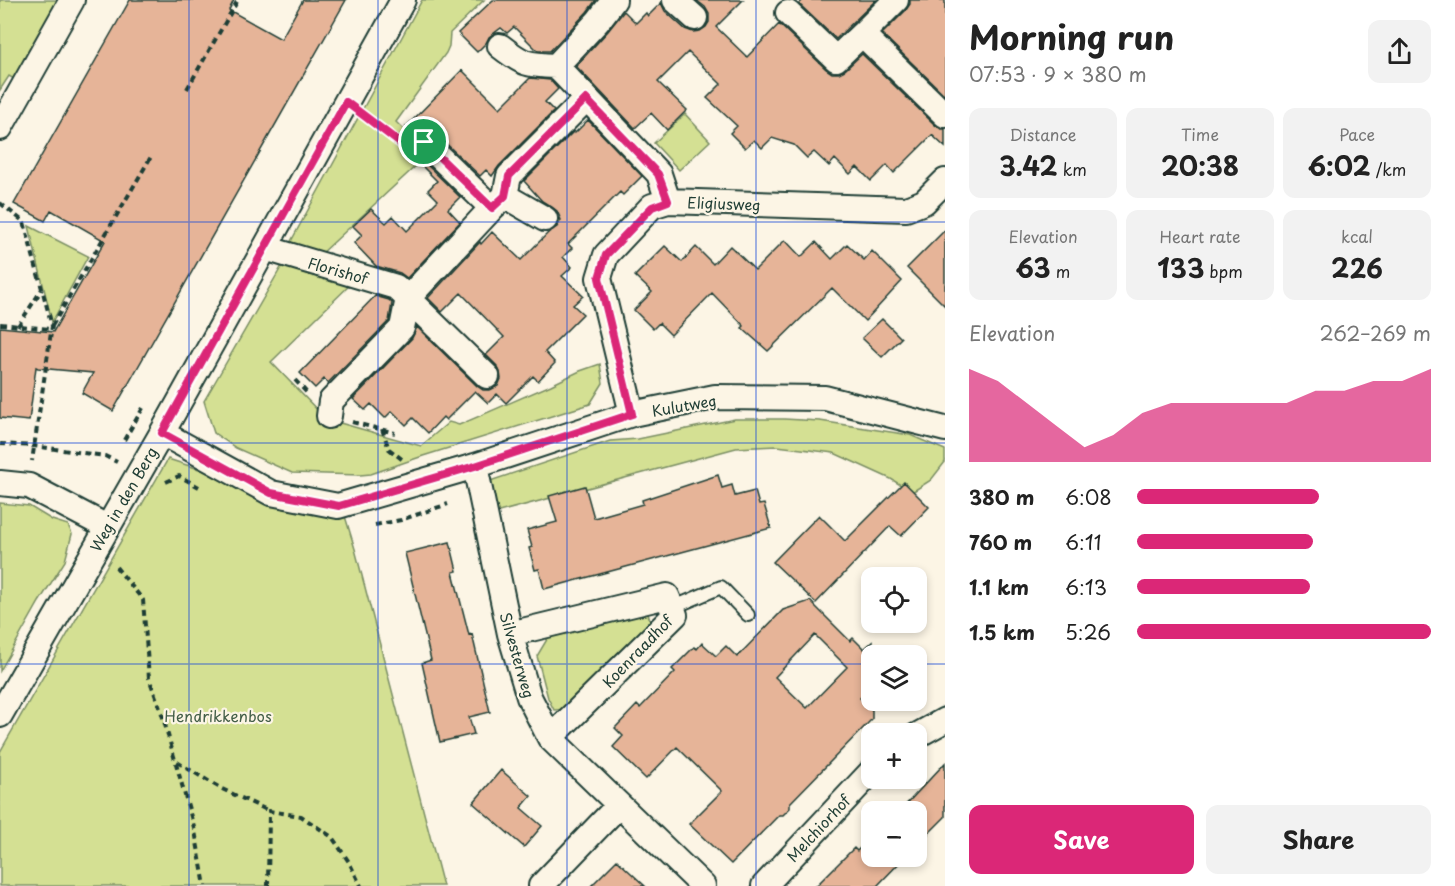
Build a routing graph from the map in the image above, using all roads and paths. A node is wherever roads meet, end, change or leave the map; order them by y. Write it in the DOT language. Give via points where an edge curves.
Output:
graph roads {
  1 [pos="72,0"];
  2 [pos="238,0"];
  3 [pos="404,0"];
  4 [pos="614,0"];
  5 [pos="675,0"];
  6 [pos="896,0"];
  7 [pos="788,13"];
  8 [pos="695,18"];
  9 [pos="862,34"];
  10 [pos="500,46"];
  11 [pos="556,66"];
  12 [pos="188,88"];
  13 [pos="586,99"];
  14 [pos="346,102"];
  15 [pos="945,115"];
  16 [pos="0,129"];
  17 [pos="424,142"];
  18 [pos="152,154"];
  19 [pos="945,181"];
  20 [pos="668,201"];
  21 [pos="498,202"];
  22 [pos="0,203"];
  23 [pos="545,219"];
  24 [pos="265,248"];
  25 [pos="42,289"];
  26 [pos="408,298"];
  27 [pos="0,324"];
  28 [pos="18,326"];
  29 [pos="51,328"];
  30 [pos="487,376"];
  31 [pos="632,414"];
  32 [pos="329,416"];
  33 [pos="382,429"];
  34 [pos="945,429"];
  35 [pos="162,433"];
  36 [pos="0,444"];
  37 [pos="34,447"];
  38 [pos="475,466"];
  39 [pos="138,473"];
  40 [pos="427,480"];
  41 [pos="0,483"];
  42 [pos="29,486"];
  43 [pos="107,527"];
  44 [pos="115,565"];
  45 [pos="672,608"];
  46 [pos="748,615"];
  47 [pos="510,634"];
  48 [pos="0,715"];
  49 [pos="945,720"];
  50 [pos="927,730"];
  51 [pos="550,738"];
  52 [pos="176,761"];
  53 [pos="861,783"];
  54 [pos="619,805"];
  55 [pos="269,812"];
  56 [pos="205,886"];
  57 [pos="268,886"];
  58 [pos="361,886"];
  59 [pos="541,886"];
  60 [pos="703,886"];
  61 [pos="764,886"];
  1 -- 16 [label="street"];
  2 -- 12 [label="path"];
  3 -- 14 [label="street, Weg in den Berg"];
  4 -- 11 [label="street"];
  5 -- 8 [label="street"];
  6 -- 9 [label="street"];
  7 -- 9 [label="street" via="836,59"];
  9 -- 15 [label="street"];
  10 -- 11 [label="street" via="519,61"];
  11 -- 13 [label="street"];
  13 -- 20 [label="street" via="658,174"];
  13 -- 21 [label="street" via="509,176"];
  14 -- 17 [label="path" via="408,149 417,150"];
  14 -- 24 [label="street, Weg in den Berg"];
  17 -- 21 [label="street"];
  18 -- 29 [label="path"];
  19 -- 20 [label="street, Eligiusweg" via="924,202 906,209"];
  20 -- 31 [label="street, Eligiusweg" via="652,207 606,255 599,278"];
  21 -- 23 [label="street"];
  21 -- 26 [label="street"];
  22 -- 25 [label="path" via="24,222"];
  24 -- 26 [label="street, Florishof" via="396,287"];
  24 -- 35 [label="street, Weg in den Berg"];
  25 -- 28 [label="path"];
  25 -- 29 [label="path"];
  26 -- 30 [label="street, Florishof"];
  26 -- 32 [label="street" via="402,328 331,401"];
  27 -- 28 [label="path"];
  28 -- 29 [label="path"];
  29 -- 37 [label="path"];
  31 -- 34 [label="street, Kulutweg" via="715,397 825,398"];
  31 -- 38 [label="street, Kulutweg"];
  33 -- 40 [label="path" via="389,449"];
  35 -- 39 [label="street, Weg in den Berg"];
  35 -- 40 [label="street, Kulutweg" via="271,493 339,506"];
  36 -- 37 [label="path"];
  37 -- 39 [label="path" via="105,456"];
  37 -- 42 [label="path"];
  38 -- 40 [label="street, Kulutweg"];
  38 -- 47 [label="street, Silvesterweg"];
  39 -- 43 [label="street, Weg in den Berg"];
  41 -- 42 [label="street"];
  42 -- 43 [label="street"];
  43 -- 48 [label="street, Weg in den Berg"];
  44 -- 52 [label="path" via="143,600 148,678"];
  45 -- 46 [label="lane" via="721,587"];
  45 -- 47 [label="street, Koenraadhof" via="667,596"];
  45 -- 51 [label="street, Koenraadhof" via="675,615"];
  47 -- 51 [label="street, Silvesterweg" via="529,697"];
  49 -- 50 [label="street"];
  51 -- 54 [label="street, Silvesterweg"];
  52 -- 55 [label="path"];
  52 -- 56 [label="path"];
  53 -- 61 [label="street, Melchiorhof"];
  54 -- 59 [label="street"];
  54 -- 60 [label="street, Silvesterweg"];
  55 -- 57 [label="path"];
  55 -- 58 [label="path" via="301,816 332,837"];
}
